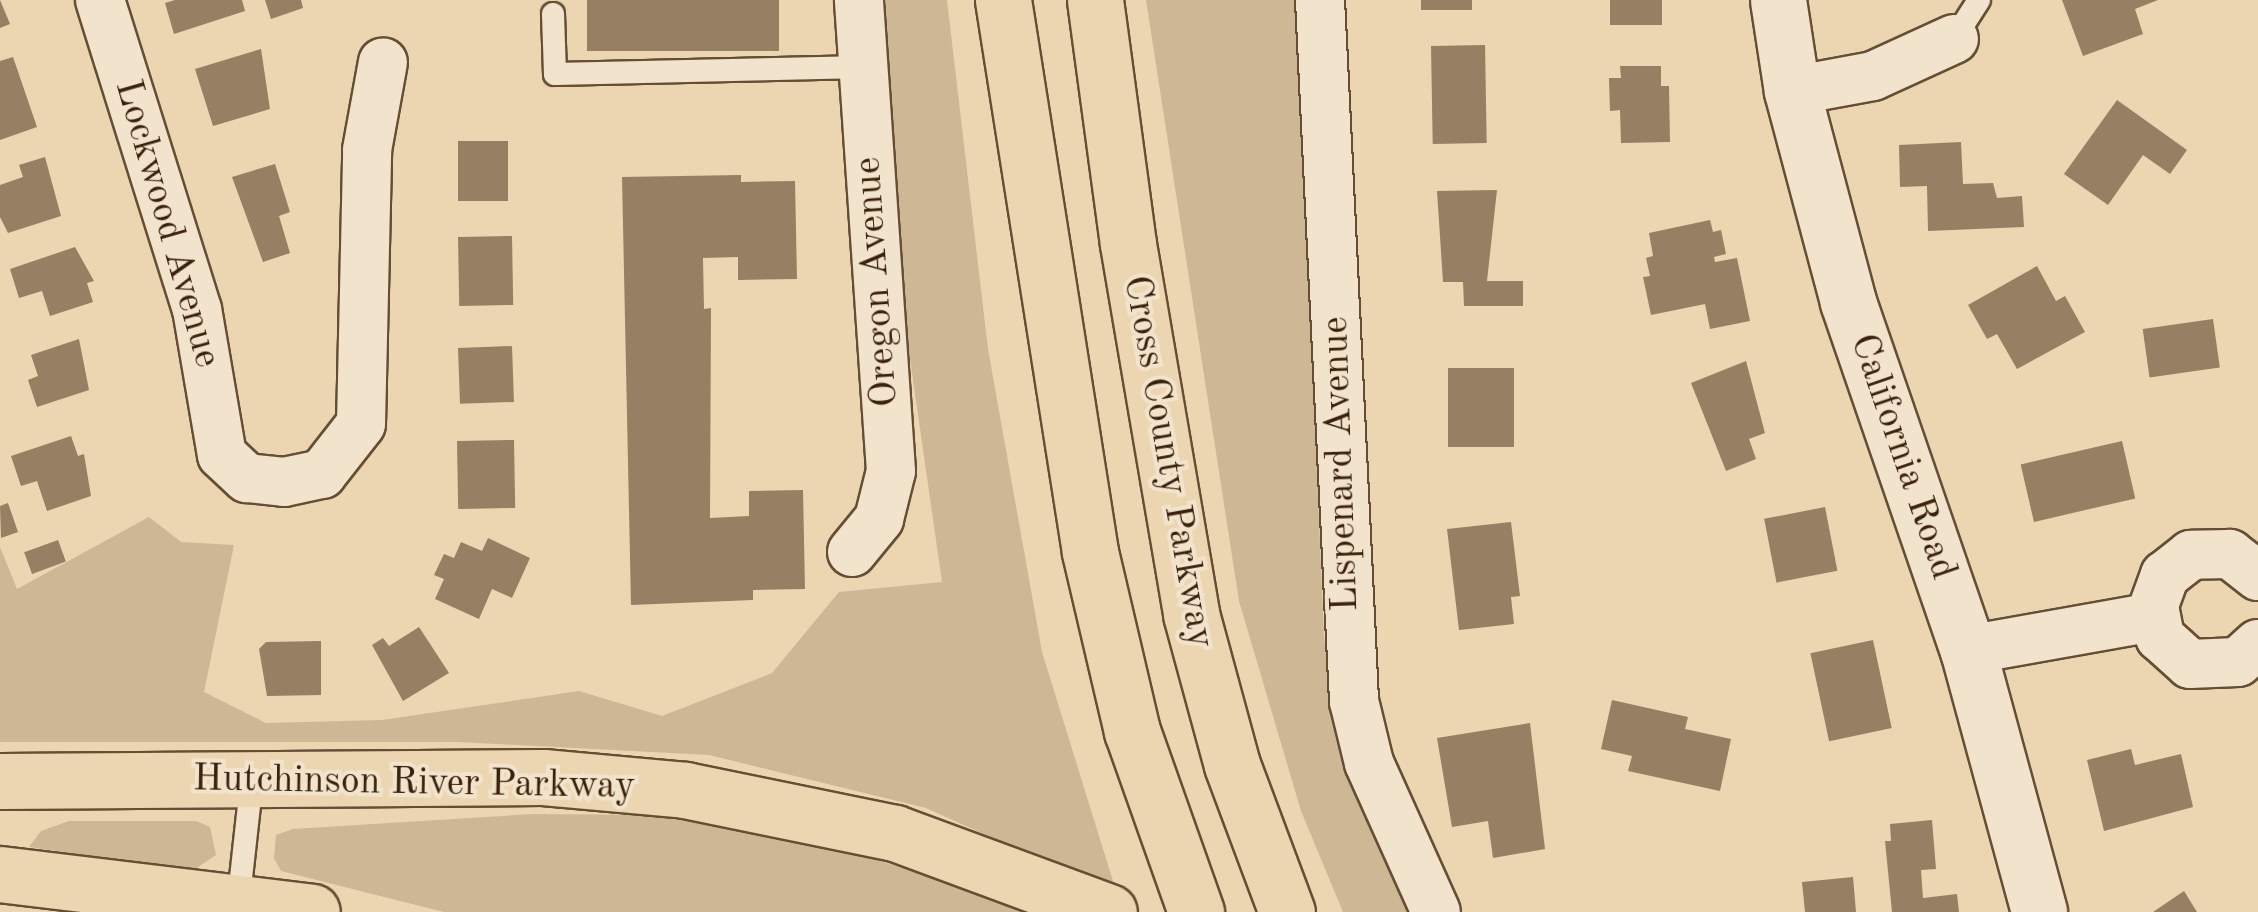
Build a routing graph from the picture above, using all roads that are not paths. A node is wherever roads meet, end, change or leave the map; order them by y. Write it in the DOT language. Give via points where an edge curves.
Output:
graph roads {
  1 [pos="100,0"];
  2 [pos="860,0"];
  3 [pos="1003,0"];
  4 [pos="1095,0"];
  5 [pos="1320,0"];
  6 [pos="1778,0"];
  7 [pos="553,14"];
  8 [pos="1966,20"];
  9 [pos="383,62"];
  10 [pos="864,67"];
  11 [pos="1792,91"];
  12 [pos="852,552"];
  13 [pos="2258,576"];
  14 [pos="2154,617"];
  15 [pos="2258,644"];
  16 [pos="1968,650"];
  17 [pos="252,780"];
  18 [pos="0,781"];
  19 [pos="0,874"];
  20 [pos="1193,905"];
  21 [pos="238,907"];
  22 [pos="312,912"];
  23 [pos="1110,912"];
  24 [pos="1287,912"];
  25 [pos="1436,912"];
  26 [pos="2038,912"];
  1 -- 9 [label="street, Lockwood Avenue" via="196,309 222,454 247,478 284,482 322,474 360,424 367,150"];
  2 -- 10 [label="street, Oregon Avenue"];
  3 -- 20 [label="highway" via="1090,552 1132,732"];
  4 -- 24 [label="highway, Cross County Parkway" via="1128,244 1191,614 1232,764"];
  5 -- 25 [label="street, Lispenard Avenue" via="1354,701 1369,763"];
  6 -- 11 [label="main road, California Road"];
  7 -- 10 [label="lane" via="555,74"];
  8 -- 11 [label="street" via="1873,76"];
  10 -- 12 [label="street, Oregon Avenue" via="891,472 879,519"];
  11 -- 16 [label="main road, California Road" via="1848,302"];
  13 -- 14 [label="street" via="2230,554 2191,555 2165,575"];
  14 -- 15 [label="street" via="2160,637 2190,664 2238,662"];
  14 -- 16 [label="street"];
  16 -- 26 [label="main road, California Road"];
  17 -- 18 [label="highway, Hutchinson River Parkway"];
  17 -- 21 [label="lane"];
  17 -- 23 [label="highway, Hutchinson River Parkway" via="544,777 686,790 895,833"];
  19 -- 21 [label="highway"];
  21 -- 22 [label="highway"];
}
